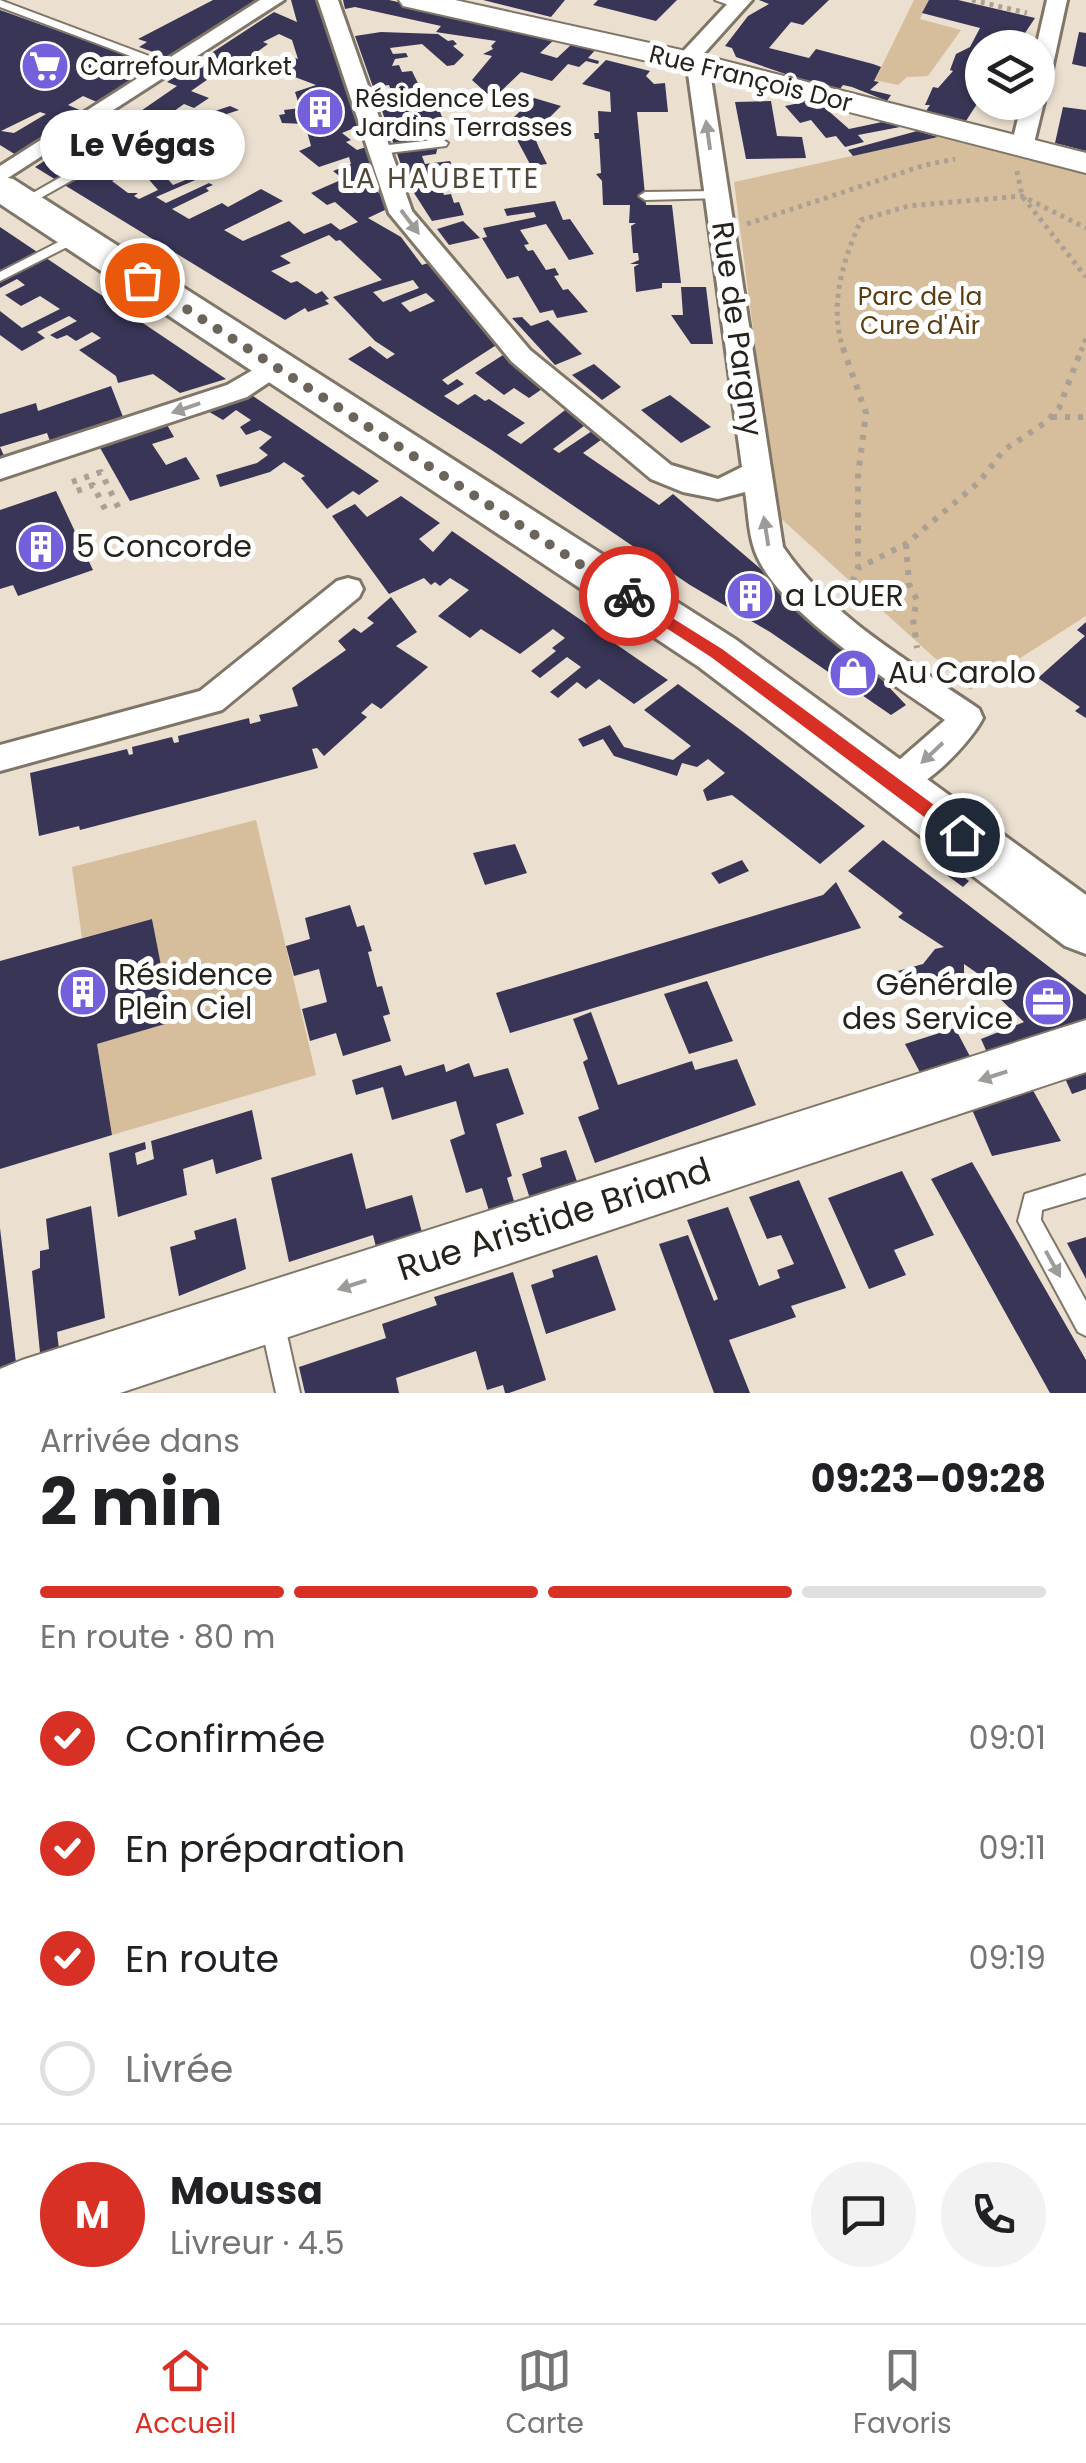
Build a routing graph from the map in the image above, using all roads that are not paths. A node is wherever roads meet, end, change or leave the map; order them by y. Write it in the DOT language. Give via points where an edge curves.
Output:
graph roads {
  1 [pos="274,0"];
  2 [pos="328,0"];
  3 [pos="414,0"];
  4 [pos="733,2"];
  5 [pos="0,3"];
  6 [pos="692,63"];
  7 [pos="169,67"];
  8 [pos="1029,120"];
  9 [pos="442,142"];
  10 [pos="380,150"];
  11 [pos="1086,163"];
  12 [pos="1018,165"];
  13 [pos="219,170"];
  14 [pos="8,188"];
  15 [pos="717,195"];
  16 [pos="645,196"];
  17 [pos="76,236"];
  18 [pos="0,277"];
  19 [pos="274,366"];
  20 [pos="0,469"];
  21 [pos="757,470"];
  22 [pos="348,589"];
  23 [pos="0,758"];
  24 [pos="894,785"];
  25 [pos="1086,928"];
  26 [pos="1086,1046"];
  27 [pos="1086,1186"];
  28 [pos="270,1312"];
  29 [pos="1086,1324"];
  30 [pos="22,1393"];
  31 [pos="288,1393"];
  1 -- 7 [label="street"];
  2 -- 10 [label="street"];
  3 -- 6 [label="street, Rue François Dor"];
  4 -- 6 [label="street"];
  5 -- 7 [label="lane"];
  6 -- 12 [label="street, Rue François Dor"];
  15 -- 6 [label="street, Rue de Pargny, one-way"];
  7 -- 14 [label="street"];
  8 -- 12 [label="street"];
  9 -- 10 [label="lane"];
  10 -- 21 [label="street, one-way" via="401,213 521,356 661,472 718,489"];
  11 -- 12 [label="street, Rue François Dor"];
  13 -- 14 [label="lane" via="190,142"];
  14 -- 17 [label="main road"];
  15 -- 16 [label="lane"];
  15 -- 21 [label="street, Rue de Pargny"];
  17 -- 18 [label="lane"];
  17 -- 19 [label="main road"];
  19 -- 20 [label="street, one-way" via="237,390"];
  19 -- 24 [label="main road" via="717,653"];
  21 -- 24 [label="street, Rue de Pargny" via="768,548 805,596 967,718"];
  22 -- 23 [label="street" via="210,701"];
  24 -- 25 [label="main road"];
  26 -- 28 [label="street, Rue Aristide Briand, one-way"];
  27 -- 29 [label="lane, one-way" via="1033,1202 1029,1221"];
  28 -- 30 [label="street, Rue Aristide Briand"];
  28 -- 31 [label="lane"];
}
